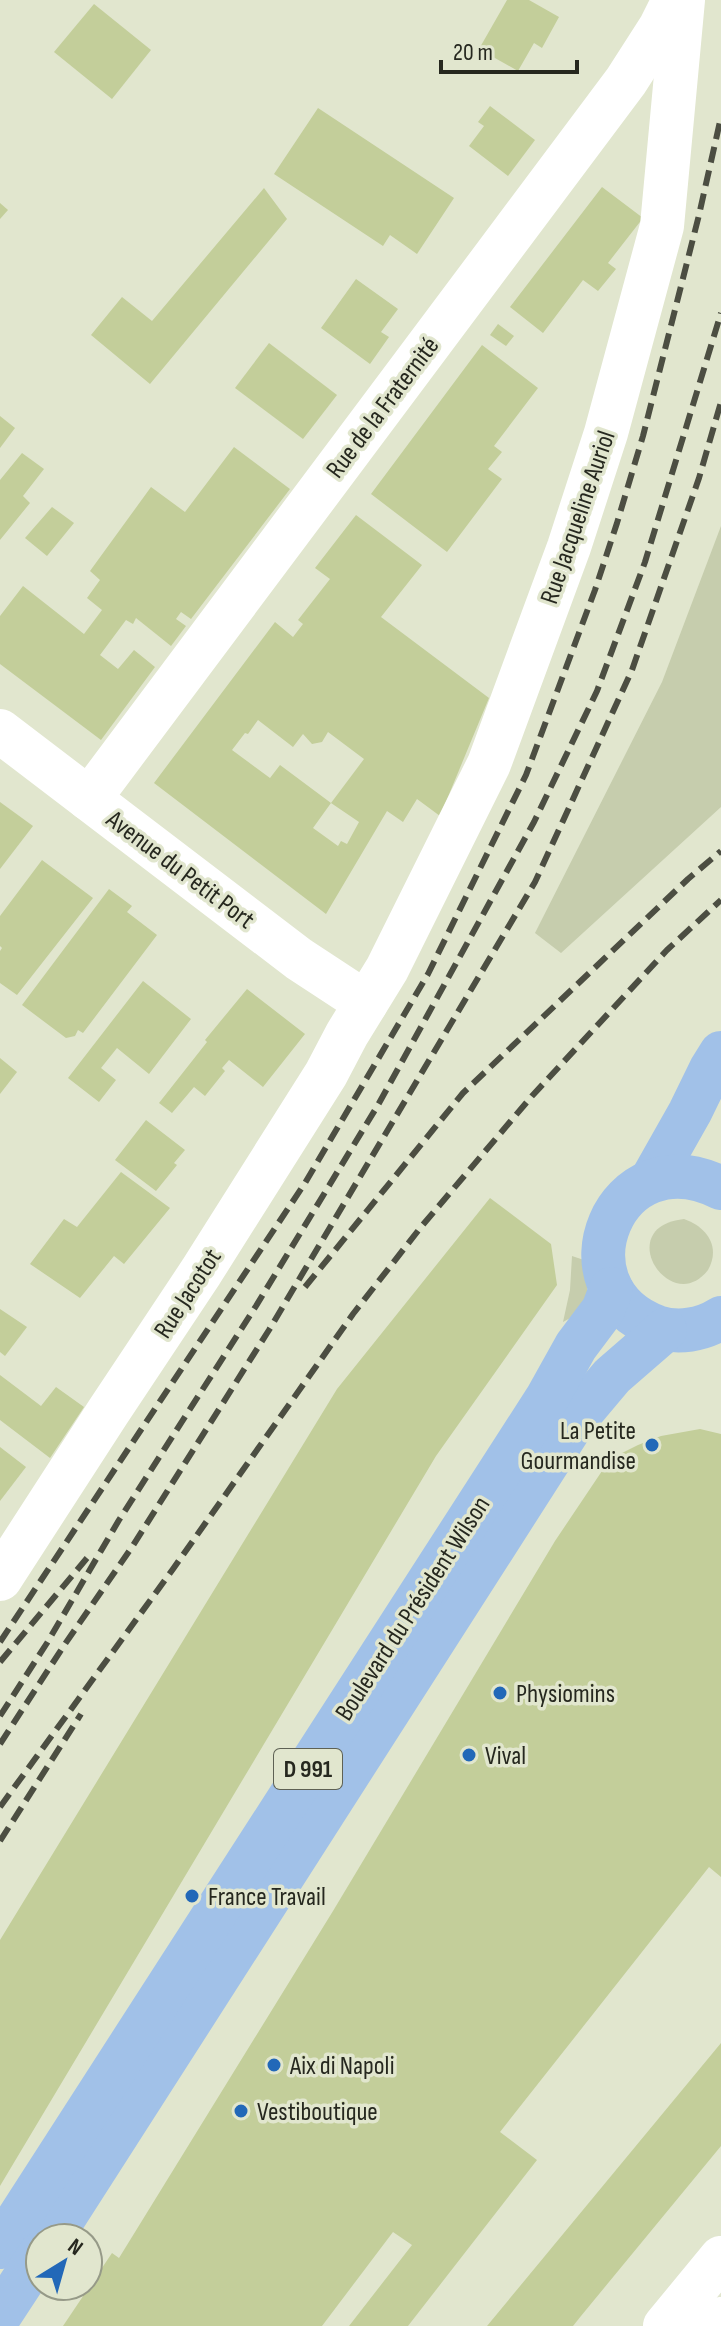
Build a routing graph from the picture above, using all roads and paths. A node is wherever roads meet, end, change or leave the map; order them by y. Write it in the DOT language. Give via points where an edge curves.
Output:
graph roads {
  1 [pos="643,0"];
  2 [pos="674,0"];
  3 [pos="683,0"];
  4 [pos="626,81"];
  5 [pos="0,731"];
  6 [pos="89,799"];
  7 [pos="366,1003"];
  8 [pos="721,1053"];
  9 [pos="651,1181"];
  10 [pos="721,1188"];
  11 [pos="611,1289"];
  12 [pos="721,1318"];
  13 [pos="665,1330"];
  14 [pos="0,1579"];
  15 [pos="61,2222"];
  16 [pos="0,2247"];
  17 [pos="720,2260"];
  18 [pos="24,2278"];
  19 [pos="0,2315"];
  20 [pos="721,2319"];
  21 [pos="665,2326"];
  22 [pos="715,2326"];
  1 -- 4 [label="street, Rue de la Fraternité"];
  2 -- 4 [label="street"];
  3 -- 7 [label="street, Rue Jacqueline Auriol" via="662,226 606,433 489,764"];
  4 -- 6 [label="street, Rue de la Fraternité"];
  5 -- 6 [label="street, Avenue du Petit Port"];
  6 -- 7 [label="street, Avenue du Petit Port" via="299,959"];
  7 -- 14 [label="street, Rue Jacotot" via="210,1259"];
  8 -- 9 [label="main road"];
  9 -- 10 [label="main road" via="677,1175"];
  9 -- 11 [label="main road" via="629,1195 608,1226 603,1264"];
  11 -- 13 [label="main road" via="643,1322"];
  11 -- 16 [label="main road, Boulevard du Président Wilson / D 991" via="547,1398"];
  12 -- 13 [label="main road" via="689,1330"];
  13 -- 15 [label="main road, Boulevard du Président Wilson / D 991" via="612,1376 575,1420"];
  17 -- 21 [label="street"];
  18 -- 19 [label="main road"];
  20 -- 22 [label="street"];
}
